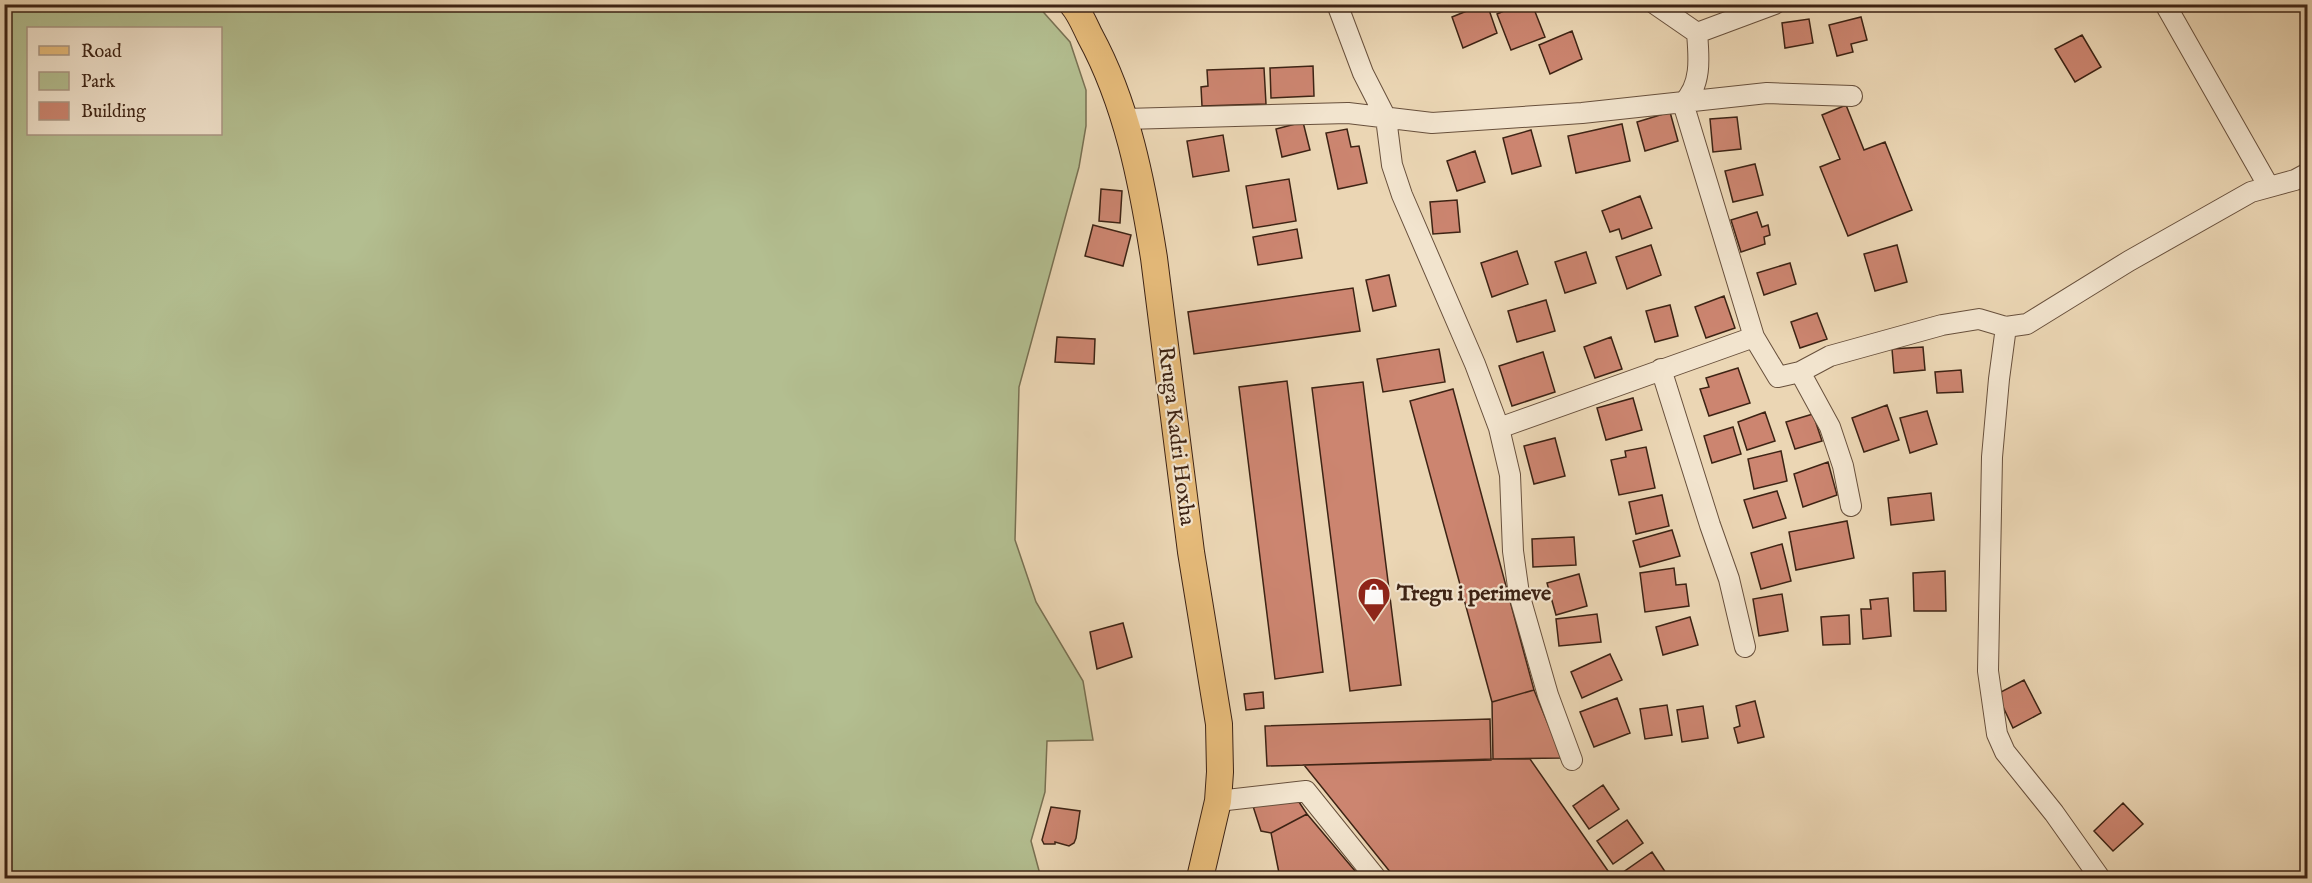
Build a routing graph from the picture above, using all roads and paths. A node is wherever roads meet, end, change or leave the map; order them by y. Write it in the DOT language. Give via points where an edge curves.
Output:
graph roads {
  1 [pos="1072,4"];
  2 [pos="1337,4"];
  3 [pos="1656,4"];
  4 [pos="1775,4"];
  5 [pos="2165,4"];
  6 [pos="1739,12"];
  7 [pos="1697,33"];
  8 [pos="1852,96"];
  9 [pos="1683,103"];
  10 [pos="1386,118"];
  11 [pos="1125,119"];
  12 [pos="2307,173"];
  13 [pos="2269,187"];
  14 [pos="2006,327"];
  15 [pos="1754,337"];
  16 [pos="1661,369"];
  17 [pos="1800,372"];
  18 [pos="1499,428"];
  19 [pos="1851,506"];
  20 [pos="1745,647"];
  21 [pos="1572,760"];
  22 [pos="1218,801"];
  23 [pos="1200,879"];
  24 [pos="1376,879"];
  25 [pos="2100,879"];
  1 -- 11 [label="main road, Rruga Kadri Hoxha" via="1102,57"];
  2 -- 10 [label="street"];
  3 -- 7 [label="street"];
  4 -- 6 [label="street"];
  5 -- 13 [label="street"];
  6 -- 7 [label="street"];
  7 -- 9 [label="street" via="1697,77 1692,94"];
  8 -- 9 [label="street" via="1767,93"];
  9 -- 10 [label="street" via="1432,123"];
  9 -- 15 [label="street"];
  10 -- 11 [label="street" via="1348,113"];
  10 -- 18 [label="street" via="1392,165 1402,195"];
  11 -- 22 [label="main road, Rruga Kadri Hoxha" via="1152,248 1193,568 1219,724"];
  12 -- 13 [label="street"];
  13 -- 14 [label="street" via="2223,206 2027,324"];
  14 -- 17 [label="street" via="1979,319 1942,325 1830,356"];
  14 -- 25 [label="street" via="1992,481 1988,671 1997,734 2004,752 2054,813"];
  15 -- 16 [label="street"];
  15 -- 17 [label="street" via="1778,377"];
  16 -- 18 [label="street"];
  16 -- 20 [label="street" via="1729,579"];
  17 -- 19 [label="street" via="1830,427"];
  18 -- 21 [label="street" via="1510,475 1519,594 1548,695"];
  22 -- 23 [label="main road, Rruga Kadri Hoxha"];
  22 -- 24 [label="street" via="1306,791"];
}
